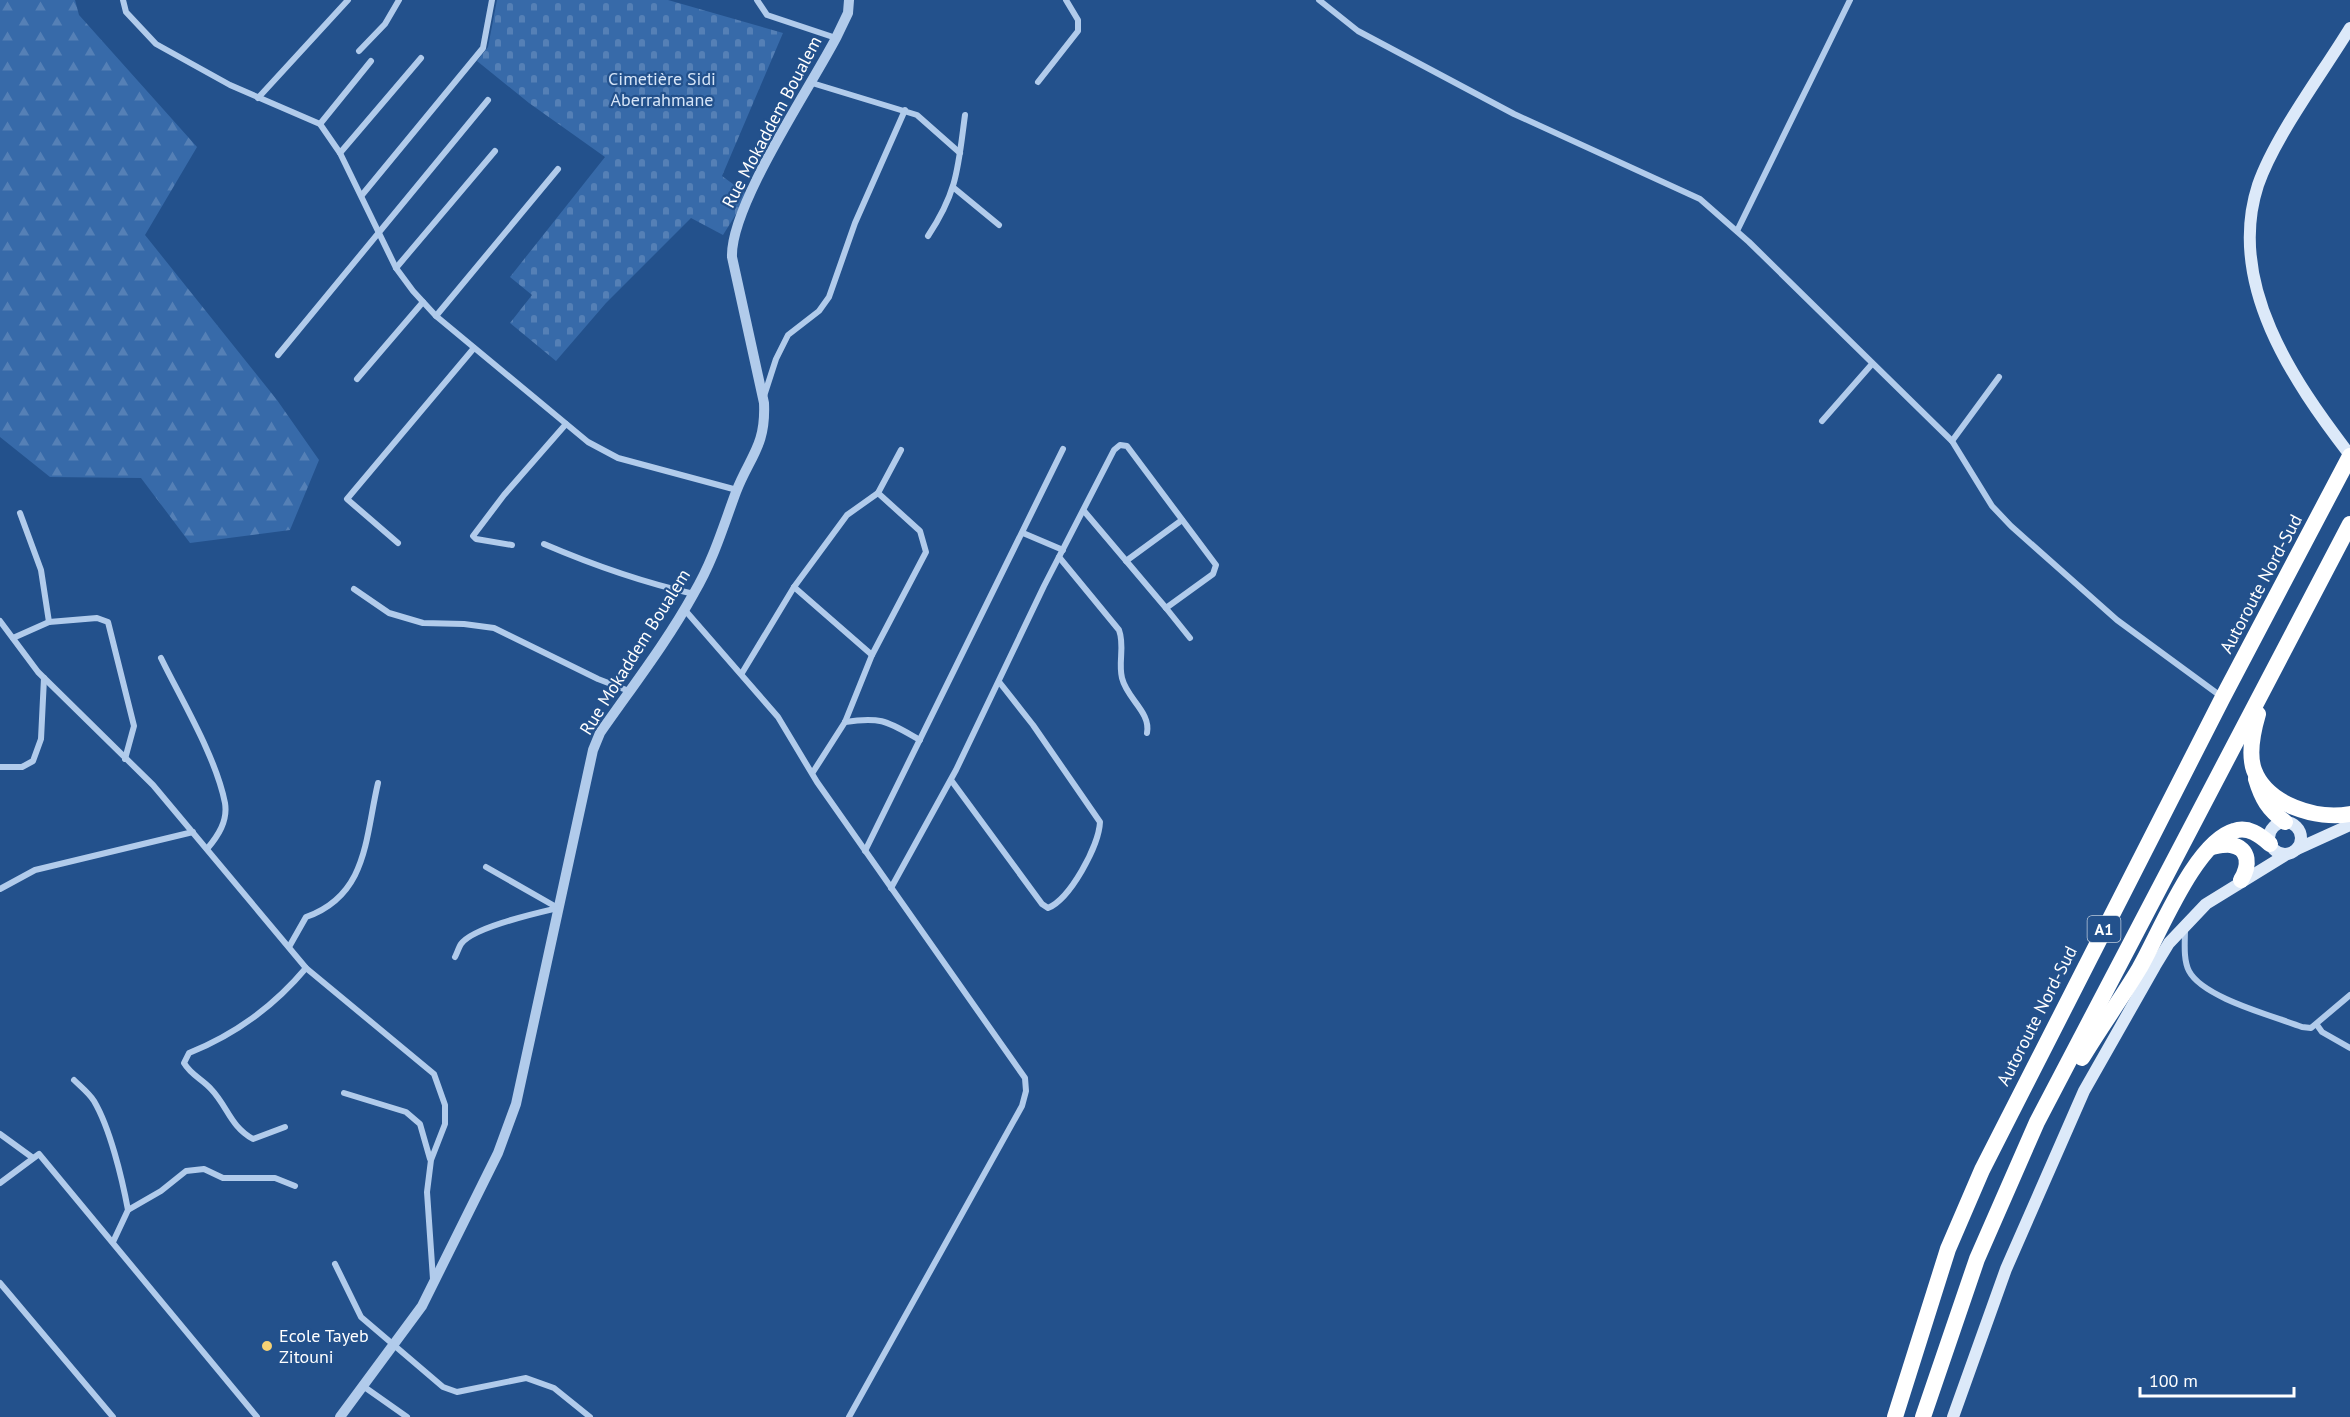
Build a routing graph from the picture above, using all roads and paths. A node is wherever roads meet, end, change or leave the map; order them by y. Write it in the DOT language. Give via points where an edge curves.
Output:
graph roads {
  1 [pos="123,0"];
  2 [pos="348,0"];
  3 [pos="399,0"];
  4 [pos="492,0"];
  5 [pos="757,0"];
  6 [pos="849,0"];
  7 [pos="1066,0"];
  8 [pos="1319,0"];
  9 [pos="1850,0"];
  10 [pos="2350,28"];
  11 [pos="836,38"];
  12 [pos="359,51"];
  13 [pos="421,58"];
  14 [pos="371,61"];
  15 [pos="1038,82"];
  16 [pos="813,83"];
  17 [pos="258,98"];
  18 [pos="488,100"];
  19 [pos="905,110"];
  20 [pos="965,115"];
  21 [pos="320,124"];
  22 [pos="495,151"];
  23 [pos="340,153"];
  24 [pos="960,153"];
  25 [pos="558,168"];
  26 [pos="954,188"];
  27 [pos="362,195"];
  28 [pos="999,225"];
  29 [pos="379,230"];
  30 [pos="1737,231"];
  31 [pos="928,236"];
  32 [pos="396,268"];
  33 [pos="423,302"];
  34 [pos="436,316"];
  35 [pos="474,348"];
  36 [pos="278,355"];
  37 [pos="1872,364"];
  38 [pos="1999,377"];
  39 [pos="357,379"];
  40 [pos="763,400"];
  41 [pos="1822,421"];
  42 [pos="566,424"];
  43 [pos="1952,441"];
  44 [pos="1063,449"];
  45 [pos="901,450"];
  46 [pos="2350,455"];
  47 [pos="737,490"];
  48 [pos="878,493"];
  49 [pos="1084,511"];
  50 [pos="20,513"];
  51 [pos="1182,519"];
  52 [pos="2350,524"];
  53 [pos="1023,533"];
  54 [pos="398,543"];
  55 [pos="544,544"];
  56 [pos="512,545"];
  57 [pos="1063,550"];
  58 [pos="1059,557"];
  59 [pos="1126,561"];
  60 [pos="794,586"];
  61 [pos="354,590"];
  62 [pos="694,594"];
  63 [pos="1166,608"];
  64 [pos="684,609"];
  65 [pos="0,621"];
  66 [pos="49,622"];
  67 [pos="13,638"];
  68 [pos="1190,638"];
  69 [pos="872,655"];
  70 [pos="161,658"];
  71 [pos="742,673"];
  72 [pos="44,678"];
  73 [pos="1000,683"];
  74 [pos="2266,686"];
  75 [pos="629,691"];
  76 [pos="2223,697"];
  77 [pos="845,722"];
  78 [pos="1147,734"];
  79 [pos="920,740"];
  80 [pos="125,759"];
  81 [pos="0,767"];
  82 [pos="2254,771"];
  83 [pos="813,772"];
  84 [pos="951,780"];
  85 [pos="378,783"];
  86 [pos="2350,814"];
  87 [pos="2290,823"];
  88 [pos="2350,825"];
  89 [pos="193,832"];
  90 [pos="2328,838"];
  91 [pos="2270,844"];
  92 [pos="2211,847"];
  93 [pos="207,849"];
  94 [pos="865,851"];
  95 [pos="2292,852"];
  96 [pos="486,867"];
  97 [pos="2263,868"];
  98 [pos="2241,880"];
  99 [pos="891,888"];
  100 [pos="0,889"];
  101 [pos="559,908"];
  102 [pos="2185,924"];
  103 [pos="289,947"];
  104 [pos="455,957"];
  105 [pos="306,968"];
  106 [pos="2350,995"];
  107 [pos="2317,1025"];
  108 [pos="2350,1048"];
  109 [pos="74,1080"];
  110 [pos="344,1093"];
  111 [pos="2037,1122"];
  112 [pos="285,1127"];
  113 [pos="0,1134"];
  114 [pos="33,1158"];
  115 [pos="431,1160"];
  116 [pos="0,1183"];
  117 [pos="296,1186"];
  118 [pos="128,1210"];
  119 [pos="113,1242"];
  120 [pos="335,1264"];
  121 [pos="433,1282"];
  122 [pos="0,1283"];
  123 [pos="393,1345"];
  124 [pos="363,1386"];
  125 [pos="113,1417"];
  126 [pos="257,1417"];
  127 [pos="340,1417"];
  128 [pos="407,1417"];
  129 [pos="590,1417"];
  130 [pos="849,1417"];
  131 [pos="1895,1417"];
  132 [pos="1923,1417"];
  133 [pos="1953,1417"];
  1 -- 17 [label="street" via="126,12 156,44"];
  2 -- 17 [label="street"];
  3 -- 12 [label="street" via="385,24"];
  4 -- 27 [label="street" via="483,48"];
  5 -- 11 [label="street" via="767,15"];
  6 -- 11 [label="street, Rue Mokaddem Boualem" via="848,13"];
  7 -- 15 [label="street" via="1078,20 1078,31"];
  8 -- 30 [label="street" via="1358,31 1514,114 1700,199"];
  9 -- 30 [label="street"];
  10 -- 46 [label="main road" via="2272,154 2253,206 2251,248 2258,291 2276,342 2293,374"];
  11 -- 16 [label="street, Rue Mokaddem Boualem"];
  13 -- 23 [label="street"];
  14 -- 21 [label="street"];
  16 -- 19 [label="street"];
  16 -- 40 [label="street, Rue Mokaddem Boualem" via="750,195 731,242"];
  17 -- 21 [label="street"];
  18 -- 29 [label="street"];
  19 -- 24 [label="street" via="918,115"];
  19 -- 40 [label="street" via="855,223 829,297 819,311 788,335"];
  20 -- 24 [label="street"];
  21 -- 23 [label="street"];
  22 -- 32 [label="street"];
  23 -- 27 [label="street"];
  24 -- 26 [label="street"];
  25 -- 34 [label="street"];
  26 -- 28 [label="street"];
  26 -- 31 [label="street"];
  27 -- 29 [label="street"];
  29 -- 32 [label="street"];
  29 -- 36 [label="street"];
  30 -- 37 [label="street"];
  32 -- 33 [label="street"];
  33 -- 34 [label="street"];
  33 -- 39 [label="street"];
  34 -- 35 [label="street"];
  35 -- 42 [label="street"];
  35 -- 54 [label="street" via="347,500"];
  37 -- 41 [label="street"];
  37 -- 43 [label="street"];
  38 -- 43 [label="street"];
  40 -- 47 [label="street, Rue Mokaddem Boualem" via="765,423 755,457"];
  42 -- 47 [label="street" via="588,442 618,458"];
  42 -- 56 [label="street" via="473,536"];
  43 -- 76 [label="street" via="1992,506 2011,526 2117,620"];
  44 -- 53 [label="street"];
  45 -- 48 [label="street"];
  46 -- 76 [label="highway, Autoroute Nord-Sud / A1"];
  47 -- 62 [label="street, Rue Mokaddem Boualem" via="717,548"];
  48 -- 60 [label="street" via="847,515"];
  48 -- 69 [label="street" via="920,531 926,552"];
  49 -- 51 [label="street" via="1113,450 1127,446"];
  49 -- 57 [label="street"];
  49 -- 59 [label="street"];
  50 -- 66 [label="street" via="41,570"];
  51 -- 59 [label="street"];
  51 -- 63 [label="street" via="1216,569"];
  52 -- 74 [label="highway, A1"];
  53 -- 57 [label="street"];
  53 -- 79 [label="street"];
  55 -- 62 [label="street" via="603,569"];
  57 -- 58 [label="street"];
  58 -- 73 [label="street"];
  58 -- 78 [label="street" via="1119,630 1122,678 1145,716"];
  59 -- 63 [label="street"];
  60 -- 69 [label="street"];
  60 -- 71 [label="street"];
  61 -- 75 [label="street" via="388,613 423,623 494,628"];
  62 -- 64 [label="street, Rue Mokaddem Boualem"];
  63 -- 68 [label="street"];
  64 -- 71 [label="street"];
  64 -- 75 [label="street, Rue Mokaddem Boualem"];
  65 -- 67 [label="street"];
  66 -- 67 [label="street"];
  66 -- 80 [label="street" via="97,618 108,622 134,726"];
  67 -- 72 [label="street"];
  69 -- 77 [label="street"];
  70 -- 93 [label="street" via="208,753 225,804 219,835"];
  71 -- 83 [label="street" via="778,717"];
  72 -- 80 [label="street"];
  72 -- 81 [label="street" via="41,739 33,760 22,767"];
  73 -- 84 [label="street"];
  73 -- 84 [label="street" via="1100,822 1072,887 1054,906 1042,904"];
  74 -- 82 [label="highway" via="2251,744"];
  74 -- 111 [label="highway, A1"];
  75 -- 101 [label="street, Rue Mokaddem Boualem" via="593,750"];
  76 -- 131 [label="highway, Autoroute Nord-Sud / A1" via="1982,1170 1948,1249"];
  77 -- 79 [label="street" via="885,720"];
  77 -- 83 [label="street"];
  79 -- 94 [label="street"];
  80 -- 89 [label="street"];
  82 -- 86 [label="highway" via="2277,797 2298,810 2335,817"];
  82 -- 87 [label="highway" via="2262,799 2270,810"];
  83 -- 94 [label="street"];
  84 -- 99 [label="street"];
  85 -- 103 [label="street" via="361,865 352,883 340,898 306,917"];
  87 -- 90 [label="main road"];
  87 -- 91 [label="main road" via="2272,829"];
  87 -- 95 [label="main road" via="2301,834"];
  88 -- 90 [label="main road"];
  89 -- 93 [label="street"];
  89 -- 100 [label="street" via="35,870"];
  90 -- 95 [label="main road"];
  91 -- 92 [label="highway" via="2250,830 2234,830"];
  91 -- 95 [label="main road" via="2277,852"];
  91 -- 97 [label="main road" via="2270,858"];
  92 -- 98 [label="highway" via="2231,845 2241,850 2248,859 2248,869"];
  92 -- 111 [label="highway" via="2185,883 2139,968 2067,1083"];
  93 -- 103 [label="street"];
  94 -- 99 [label="street"];
  95 -- 97 [label="main road"];
  96 -- 101 [label="street"];
  97 -- 98 [label="main road"];
  98 -- 102 [label="main road"];
  99 -- 130 [label="street" via="1015,1061 1025,1078 1026,1091 1006,1138"];
  101 -- 104 [label="street" via="481,931 462,942"];
  101 -- 121 [label="street, Rue Mokaddem Boualem" via="516,1104 493,1164"];
  102 -- 107 [label="street" via="2190,971 2201,983 2218,994 2302,1027"];
  102 -- 133 [label="main road" via="2155,966 2084,1091 2006,1269"];
  103 -- 105 [label="street"];
  105 -- 112 [label="street" via="287,991 213,1043 189,1053 184,1063 222,1102 230,1120 243,1133 253,1139"];
  105 -- 115 [label="street" via="434,1074 445,1105 445,1124"];
  106 -- 107 [label="street"];
  107 -- 108 [label="street"];
  109 -- 118 [label="street" via="92,1098 102,1116"];
  110 -- 115 [label="street" via="406,1112 420,1124"];
  111 -- 132 [label="highway, A1" via="1973,1270"];
  113 -- 114 [label="street"];
  114 -- 116 [label="street"];
  114 -- 119 [label="street" via="39,1154"];
  115 -- 121 [label="street" via="427,1192"];
  117 -- 118 [label="street" via="275,1178 223,1178 204,1169 186,1171"];
  118 -- 119 [label="street"];
  119 -- 126 [label="street"];
  120 -- 123 [label="street" via="362,1317"];
  121 -- 123 [label="street, Rue Mokaddem Boualem" via="422,1306"];
  122 -- 125 [label="street"];
  123 -- 124 [label="street, Rue Mokaddem Boualem"];
  123 -- 129 [label="street" via="443,1387 457,1392 526,1378 554,1389"];
  124 -- 127 [label="street, Rue Mokaddem Boualem"];
  124 -- 128 [label="street"];
}
